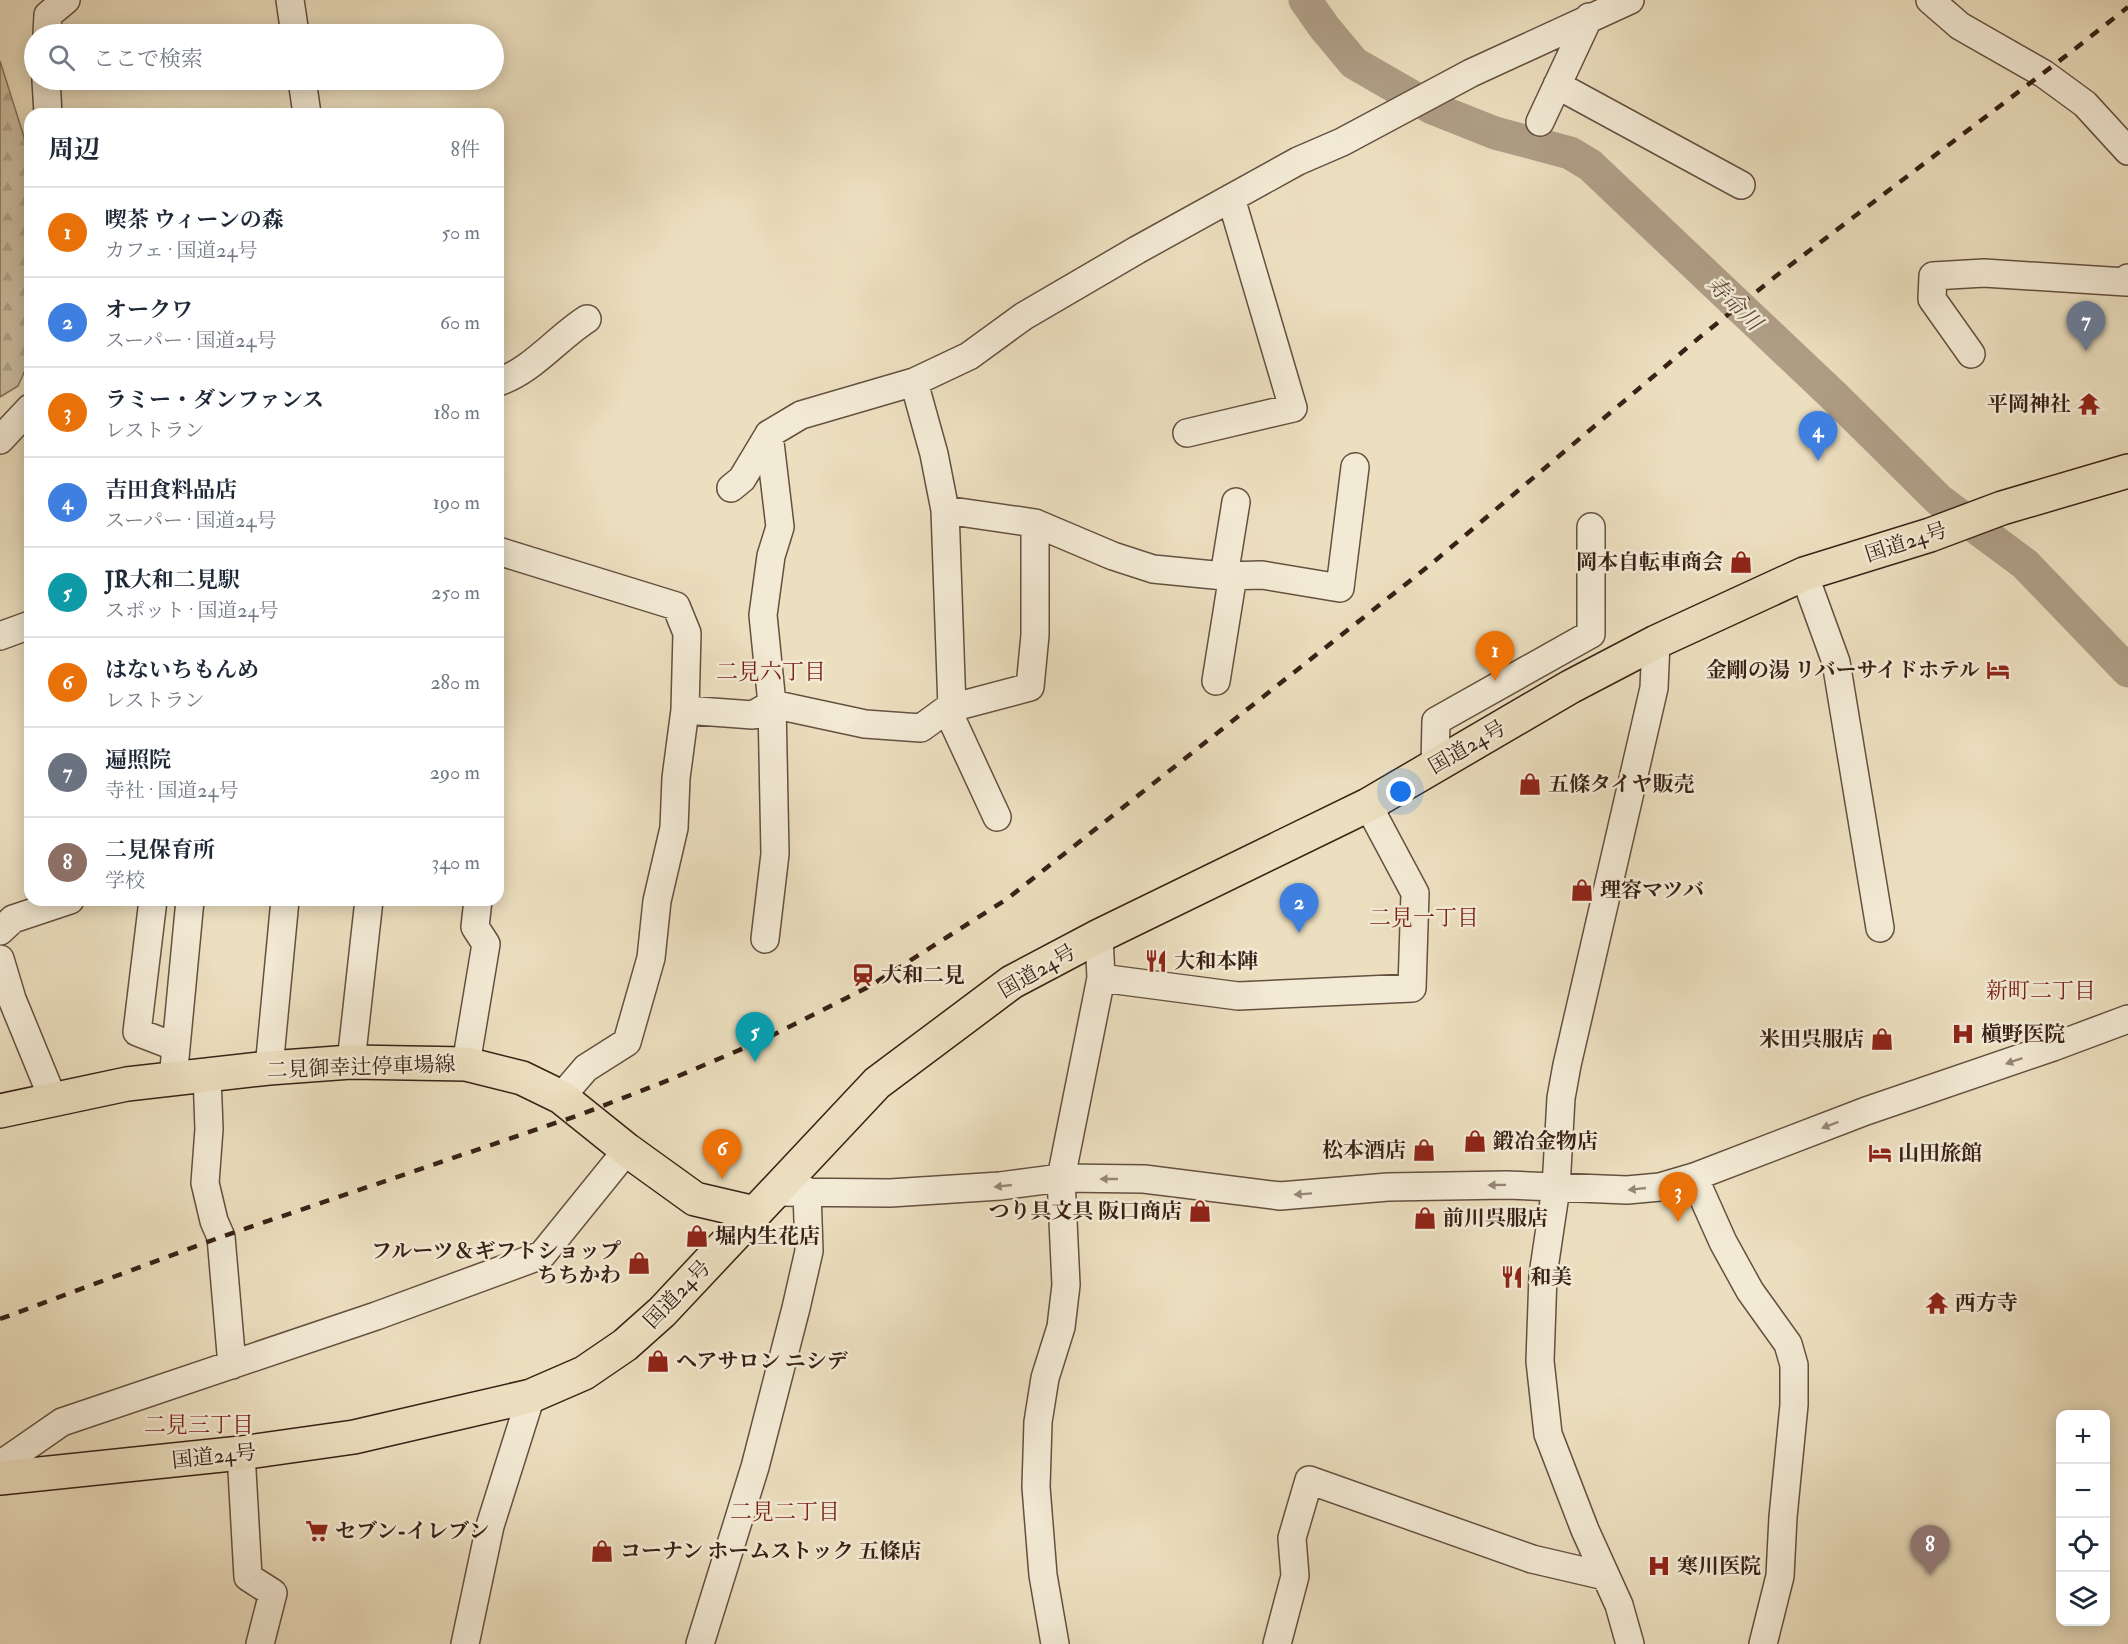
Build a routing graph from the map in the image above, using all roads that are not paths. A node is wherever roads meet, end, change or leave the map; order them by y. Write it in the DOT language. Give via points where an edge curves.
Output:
graph roads {
  1 [pos="66,0"];
  2 [pos="290,0"];
  3 [pos="1630,0"];
  4 [pos="1930,0"];
  5 [pos="1589,17"];
  6 [pos="48,24"];
  7 [pos="294,24"];
  8 [pos="1557,86"];
  9 [pos="47,90"];
  10 [pos="304,90"];
  11 [pos="48,108"];
  12 [pos="307,108"];
  13 [pos="1540,122"];
  14 [pos="2128,152"];
  15 [pos="1741,185"];
  16 [pos="1231,198"];
  17 [pos="2128,278"];
  18 [pos="587,319"];
  19 [pos="1971,354"];
  20 [pos="504,379"];
  21 [pos="914,382"];
  22 [pos="24,414"];
  23 [pos="1187,433"];
  24 [pos="769,434"];
  25 [pos="0,440"];
  26 [pos="1355,467"];
  27 [pos="2128,471"];
  28 [pos="731,488"];
  29 [pos="1236,501"];
  30 [pos="945,510"];
  31 [pos="1035,523"];
  32 [pos="1591,527"];
  33 [pos="504,553"];
  34 [pos="530,561"];
  35 [pos="504,567"];
  36 [pos="1804,574"];
  37 [pos="1229,576"];
  38 [pos="24,627"];
  39 [pos="0,636"];
  40 [pos="1656,642"];
  41 [pos="1216,681"];
  42 [pos="771,704"];
  43 [pos="949,708"];
  44 [pos="685,710"];
  45 [pos="1435,765"];
  46 [pos="1368,805"];
  47 [pos="997,817"];
  48 [pos="52,906"];
  49 [pos="152,906"];
  50 [pos="189,906"];
  51 [pos="284,906"];
  52 [pos="368,906"];
  53 [pos="477,906"];
  54 [pos="1880,928"];
  55 [pos="0,931"];
  56 [pos="1099,936"];
  57 [pos="765,939"];
  58 [pos="0,959"];
  59 [pos="1101,978"];
  60 [pos="2128,1019"];
  61 [pos="176,1047"];
  62 [pos="351,1062"];
  63 [pos="466,1064"];
  64 [pos="269,1068"];
  65 [pos="207,1075"];
  66 [pos="172,1079"];
  67 [pos="561,1097"];
  68 [pos="53,1099"];
  69 [pos="0,1111"];
  70 [pos="627,1150"];
  71 [pos="1694,1177"];
  72 [pos="1061,1178"];
  73 [pos="1556,1188"];
  74 [pos="807,1191"];
  75 [pos="764,1203"];
  76 [pos="232,1365"];
  77 [pos="531,1396"];
  78 [pos="241,1454"];
  79 [pos="0,1465"];
  80 [pos="0,1478"];
  81 [pos="1605,1576"];
  82 [pos="260,1644"];
  83 [pos="465,1644"];
  84 [pos="700,1644"];
  85 [pos="1055,1644"];
  86 [pos="1277,1644"];
  87 [pos="1630,1644"];
  88 [pos="1763,1644"];
  1 -- 6 [label="street" via="48,15"];
  2 -- 7 [label="street"];
  3 -- 5 [label="street"];
  4 -- 14 [label="street" via="1960,26 2043,74 2085,104"];
  5 -- 8 [label="street"];
  5 -- 16 [label="street" via="1471,73"];
  8 -- 13 [label="street"];
  8 -- 15 [label="street"];
  9 -- 11 [label="street"];
  10 -- 12 [label="street"];
  16 -- 21 [label="street" via="1024,316 969,356"];
  16 -- 23 [label="street" via="1293,408"];
  17 -- 19 [label="street" via="2126,282 1984,273 1933,276 1932,299"];
  18 -- 20 [label="street" via="526,368"];
  21 -- 24 [label="street" via="801,415"];
  21 -- 30 [label="street"];
  22 -- 25 [label="street"];
  24 -- 28 [label="street" via="742,479"];
  24 -- 42 [label="street" via="780,527 771,556 763,615"];
  26 -- 37 [label="street" via="1340,588 1262,575"];
  27 -- 36 [label="main road, 国道24号"];
  29 -- 37 [label="street"];
  30 -- 31 [label="street"];
  30 -- 43 [label="street"];
  31 -- 37 [label="street" via="1154,569"];
  31 -- 43 [label="street" via="1035,635 1030,687"];
  32 -- 45 [label="street" via="1591,634 1436,721"];
  33 -- 34 [label="street"];
  34 -- 35 [label="street"];
  34 -- 44 [label="street" via="676,606 687,633"];
  36 -- 40 [label="main road, 国道24号"];
  36 -- 54 [label="street" via="1836,662"];
  37 -- 41 [label="street"];
  38 -- 39 [label="street"];
  40 -- 45 [label="main road, 国道24号"];
  40 -- 73 [label="street" via="1654,688 1567,1065"];
  42 -- 43 [label="street" via="865,724 921,728"];
  42 -- 44 [label="street" via="753,715"];
  42 -- 57 [label="street" via="776,854"];
  43 -- 47 [label="street"];
  44 -- 67 [label="street" via="674,828 657,900 651,958 627,1042 586,1068"];
  45 -- 46 [label="main road, 国道24号"];
  46 -- 56 [label="main road, 国道24号"];
  46 -- 59 [label="street" via="1415,893 1412,988 1238,996"];
  48 -- 55 [label="street" via="13,919"];
  49 -- 61 [label="street" via="137,1032"];
  50 -- 61 [label="street"];
  51 -- 64 [label="street"];
  52 -- 62 [label="street"];
  53 -- 63 [label="street" via="475,927 486,944"];
  56 -- 59 [label="street"];
  56 -- 75 [label="main road, 国道24号" via="1012,982 876,1083"];
  58 -- 68 [label="street"];
  59 -- 72 [label="street"];
  60 -- 71 [label="street, one-way" via="1866,1111"];
  61 -- 66 [label="street"];
  62 -- 63 [label="main road, 二見御幸辻停車場線"];
  62 -- 64 [label="main road, 二見御幸辻停車場線"];
  63 -- 67 [label="main road, 二見御幸辻停車場線" via="522,1078"];
  64 -- 65 [label="main road, 二見御幸辻停車場線"];
  65 -- 66 [label="main road, 二見御幸辻停車場線"];
  65 -- 76 [label="street" via="205,1184 221,1237"];
  66 -- 68 [label="main road, 二見御幸辻停車場線"];
  67 -- 70 [label="main road, 二見御幸辻停車場線"];
  68 -- 69 [label="main road, 二見御幸辻停車場線"];
  70 -- 75 [label="main road, 二見御幸辻停車場線" via="695,1199"];
  70 -- 76 [label="street" via="542,1255"];
  71 -- 73 [label="street, one-way" via="1627,1190"];
  71 -- 88 [label="street" via="1723,1242 1750,1291 1788,1344 1794,1365 1780,1576"];
  73 -- 72 [label="street, one-way" via="1388,1188 1280,1196 1144,1179"];
  72 -- 74 [label="street, one-way" via="890,1193"];
  72 -- 85 [label="street" via="1066,1286 1061,1327 1045,1378 1038,1422 1036,1487 1043,1575"];
  73 -- 81 [label="street" via="1543,1275 1540,1361 1548,1434"];
  74 -- 75 [label="street"];
  74 -- 84 [label="street" via="809,1251 796,1308 755,1467"];
  75 -- 77 [label="main road, 国道24号" via="626,1345 584,1372"];
  76 -- 79 [label="street" via="62,1422"];
  77 -- 78 [label="main road, 国道24号" via="354,1437"];
  77 -- 83 [label="street" via="490,1526"];
  78 -- 80 [label="main road, 国道24号"];
  78 -- 82 [label="street" via="248,1577 273,1593"];
  81 -- 86 [label="street" via="1532,1559 1310,1480 1292,1538 1295,1576"];
  81 -- 87 [label="street"];
}
